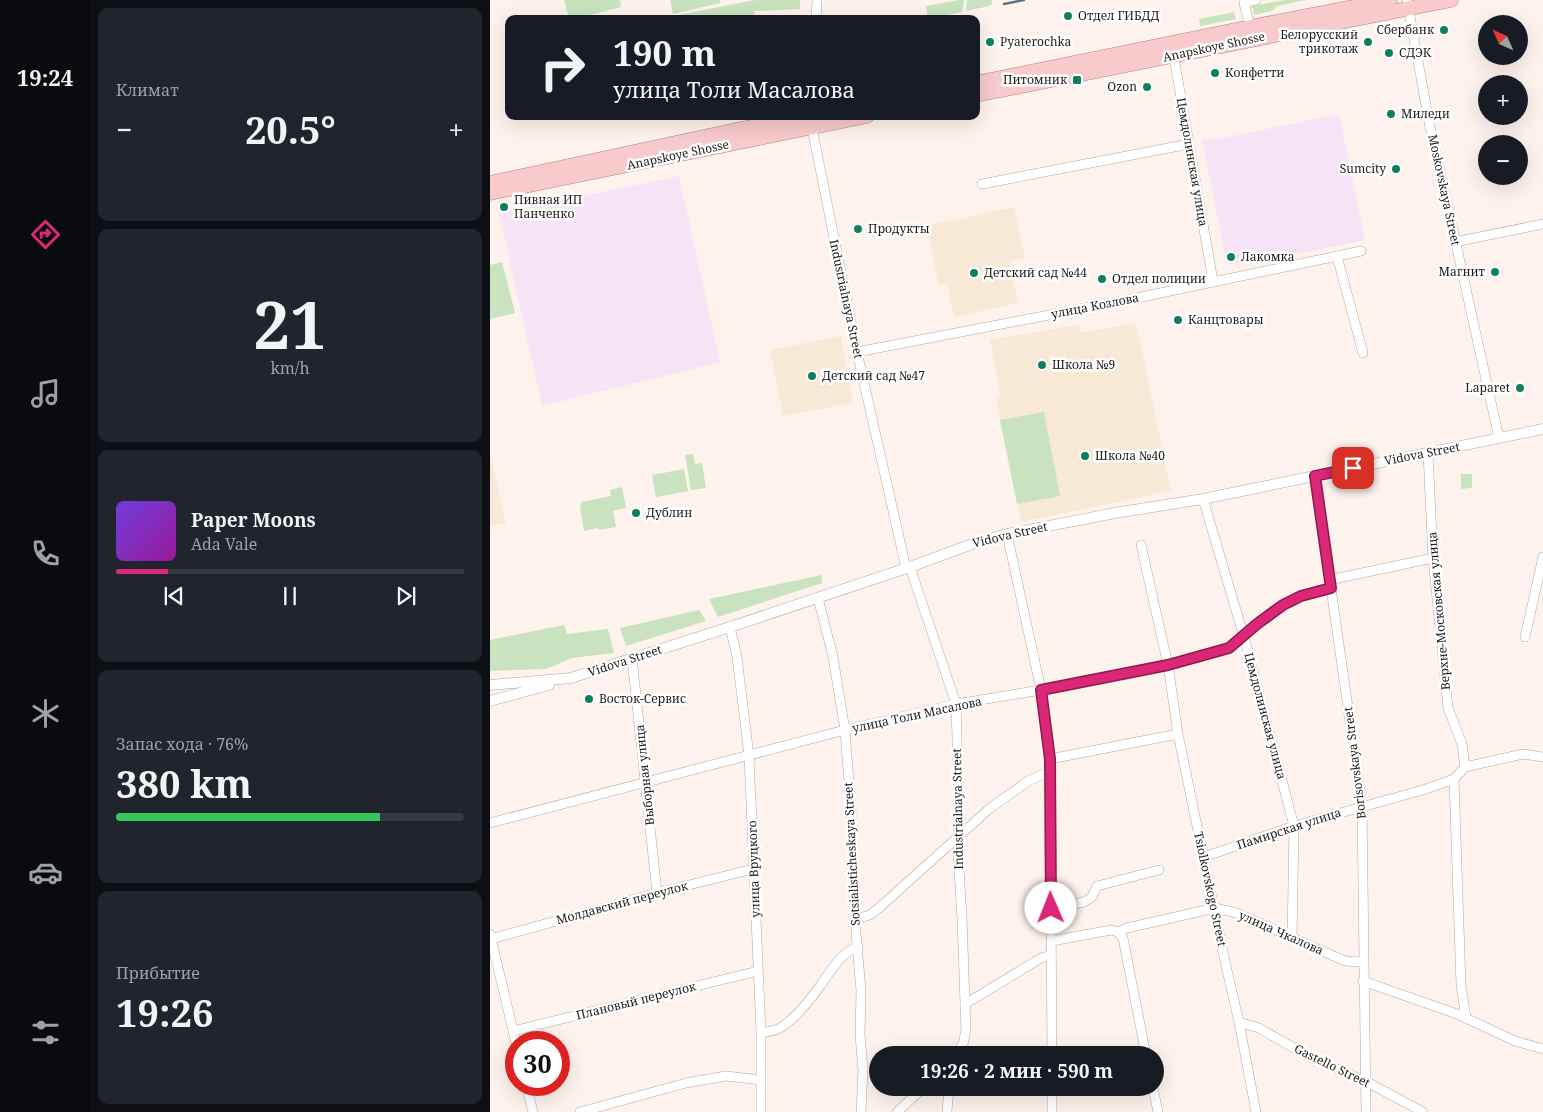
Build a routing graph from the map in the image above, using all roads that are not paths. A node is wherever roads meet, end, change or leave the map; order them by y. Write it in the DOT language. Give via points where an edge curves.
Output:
graph roads {
  1 [pos="817,0"];
  2 [pos="1256,0"];
  3 [pos="1390,0"];
  4 [pos="1452,0"];
  5 [pos="1407,4"];
  6 [pos="816,15"];
  7 [pos="1250,27"];
  8 [pos="1172,49"];
  9 [pos="980,82"];
  10 [pos="980,94"];
  11 [pos="804,120"];
  12 [pos="807,120"];
  13 [pos="811,120"];
  14 [pos="1189,144"];
  15 [pos="490,183"];
  16 [pos="982,184"];
  17 [pos="490,193"];
  18 [pos="1543,224"];
  19 [pos="1455,242"];
  20 [pos="1362,251"];
  21 [pos="1337,256"];
  22 [pos="1213,281"];
  23 [pos="857,352"];
  24 [pos="1363,353"];
  25 [pos="1543,429"];
  26 [pos="1499,438"];
  27 [pos="1428,453"];
  28 [pos="1315,476"];
  29 [pos="1203,499"];
  30 [pos="1007,534"];
  31 [pos="1141,546"];
  32 [pos="1543,556"];
  33 [pos="1433,558"];
  34 [pos="908,568"];
  35 [pos="1330,584"];
  36 [pos="818,598"];
  37 [pos="730,627"];
  38 [pos="1244,637"];
  39 [pos="1525,637"];
  40 [pos="632,658"];
  41 [pos="1168,665"];
  42 [pos="571,678"];
  43 [pos="490,685"];
  44 [pos="1041,690"];
  45 [pos="490,701"];
  46 [pos="956,704"];
  47 [pos="845,730"];
  48 [pos="1178,734"];
  49 [pos="749,756"];
  50 [pos="1543,758"];
  51 [pos="1050,759"];
  52 [pos="1465,766"];
  53 [pos="1051,770"];
  54 [pos="1454,779"];
  55 [pos="646,783"];
  56 [pos="1362,806"];
  57 [pos="490,823"];
  58 [pos="1294,826"];
  59 [pos="958,838"];
  60 [pos="1204,857"];
  61 [pos="753,869"];
  62 [pos="1159,870"];
  63 [pos="657,892"];
  64 [pos="1051,908"];
  65 [pos="1215,908"];
  66 [pos="856,919"];
  67 [pos="1118,932"];
  68 [pos="491,936"];
  69 [pos="1292,939"];
  70 [pos="1052,941"];
  71 [pos="858,947"];
  72 [pos="1051,955"];
  73 [pos="1363,962"];
  74 [pos="758,971"];
  75 [pos="1363,980"];
  76 [pos="965,1004"];
  77 [pos="1466,1018"];
  78 [pos="1239,1022"];
  79 [pos="513,1030"];
  80 [pos="761,1034"];
  81 [pos="962,1046"];
  82 [pos="1052,1046"];
  83 [pos="1144,1046"];
  84 [pos="1543,1050"];
  85 [pos="761,1080"];
  86 [pos="1365,1081"];
  87 [pos="528,1096"];
  88 [pos="915,1096"];
  89 [pos="949,1096"];
  90 [pos="1052,1096"];
  91 [pos="1155,1096"];
  92 [pos="532,1112"];
  93 [pos="580,1112"];
  94 [pos="761,1112"];
  95 [pos="861,1112"];
  96 [pos="898,1112"];
  97 [pos="948,1112"];
  98 [pos="1052,1112"];
  99 [pos="1158,1112"];
  100 [pos="1256,1112"];
  101 [pos="1366,1112"];
  102 [pos="1423,1112"];
  1 -- 6 [label="street"];
  2 -- 7 [label="street" via="1244,2"];
  3 -- 7 [label="highway, Anapskoye Shosse"];
  4 -- 5 [label="highway, Anapskoye Shosse"];
  5 -- 8 [label="highway, Anapskoye Shosse"];
  5 -- 19 [label="street, Moskovskaya Street"];
  7 -- 8 [label="highway, Anapskoye Shosse"];
  8 -- 9 [label="highway, Anapskoye Shosse"];
  8 -- 10 [label="highway, Anapskoye Shosse"];
  8 -- 14 [label="street, Цемдолинская улица"];
  11 -- 15 [label="highway, Anapskoye Shosse" via="736,130"];
  12 -- 17 [label="highway, Anapskoye Shosse"];
  13 -- 23 [label="street, Industrialnaya Street"];
  14 -- 16 [label="street"];
  14 -- 22 [label="street, Цемдолинская улица"];
  18 -- 19 [label="street"];
  19 -- 26 [label="street, Moskovskaya Street"];
  20 -- 21 [label="street, улица Козлова"];
  21 -- 22 [label="street, улица Козлова"];
  21 -- 24 [label="street"];
  22 -- 23 [label="street, улица Козлова"];
  23 -- 34 [label="street, Industrialnaya Street"];
  25 -- 26 [label="street, Vidova Street"];
  26 -- 27 [label="street, Vidova Street"];
  27 -- 28 [label="street, Vidova Street"];
  27 -- 33 [label="street, Верхне-Московская улица"];
  28 -- 29 [label="street, Vidova Street"];
  28 -- 35 [label="street, Borisovskaya Street"];
  29 -- 30 [label="street, Vidova Street"];
  29 -- 38 [label="street, Цемдолинская улица"];
  30 -- 34 [label="street, Vidova Street"];
  30 -- 44 [label="street"];
  31 -- 41 [label="street, Tsiolkovskogo Street"];
  32 -- 39 [label="street"];
  33 -- 35 [label="street, улица Толи Масалова"];
  33 -- 52 [label="street, Верхне-Московская улица" via="1448,708 1462,744"];
  34 -- 36 [label="street, Vidova Street"];
  34 -- 46 [label="street, Industrialnaya Street"];
  35 -- 38 [label="street, улица Толи Масалова" via="1283,605"];
  35 -- 56 [label="street, Borisovskaya Street"];
  36 -- 37 [label="street, Vidova Street"];
  36 -- 47 [label="street, Sotsialisticheskaya Street" via="833,657"];
  37 -- 40 [label="street, Vidova Street"];
  37 -- 49 [label="street, улица Вруцкого" via="737,657"];
  38 -- 41 [label="street, улица Толи Масалова" via="1229,648"];
  38 -- 58 [label="street, Цемдолинская улица"];
  40 -- 42 [label="street, Vidova Street"];
  40 -- 55 [label="street, Выборная улица"];
  41 -- 44 [label="street, улица Толи Масалова"];
  41 -- 48 [label="street, Tsiolkovskogo Street"];
  42 -- 43 [label="street, Vidova Street"];
  42 -- 45 [label="street"];
  44 -- 46 [label="street, улица Толи Масалова"];
  44 -- 51 [label="street"];
  46 -- 47 [label="street, улица Толи Масалова"];
  46 -- 59 [label="street, Industrialnaya Street"];
  47 -- 49 [label="street, улица Толи Масалова"];
  47 -- 66 [label="street, Sotsialisticheskaya Street"];
  48 -- 51 [label="street"];
  48 -- 60 [label="street, Tsiolkovskogo Street"];
  49 -- 55 [label="street, улица Толи Масалова"];
  49 -- 61 [label="street, улица Вруцкого"];
  50 -- 52 [label="street" via="1523,754"];
  51 -- 53 [label="street"];
  52 -- 54 [label="street"];
  53 -- 59 [label="street" via="1028,781 989,809"];
  53 -- 64 [label="street"];
  54 -- 56 [label="street, Памирская улица"];
  54 -- 77 [label="street" via="1461,985"];
  55 -- 57 [label="street, улица Толи Масалова"];
  55 -- 63 [label="street, Выборная улица"];
  56 -- 58 [label="street, Памирская улица"];
  56 -- 73 [label="street, Borisovskaya Street"];
  58 -- 60 [label="street, Памирская улица"];
  58 -- 69 [label="street, Цемдолинская улица"];
  59 -- 66 [label="street" via="870,915"];
  59 -- 76 [label="street, Industrialnaya Street"];
  60 -- 65 [label="street, Tsiolkovskogo Street"];
  61 -- 63 [label="street, Молдавский переулок"];
  61 -- 74 [label="street, улица Вруцкого"];
  62 -- 64 [label="street" via="1097,886 1092,897 1084,902"];
  63 -- 68 [label="street, Молдавский переулок"];
  64 -- 70 [label="street"];
  65 -- 67 [label="street, улица Чкалова"];
  65 -- 69 [label="street, улица Чкалова" via="1237,913"];
  65 -- 78 [label="street, Tsiolkovskogo Street"];
  66 -- 71 [label="street, Sotsialisticheskaya Street"];
  67 -- 70 [label="street, улица Чкалова" via="1111,930"];
  67 -- 83 [label="street" via="1123,938"];
  68 -- 79 [label="street"];
  69 -- 73 [label="street, улица Чкалова" via="1344,961"];
  70 -- 72 [label="street"];
  71 -- 80 [label="street" via="843,955 788,1022"];
  71 -- 95 [label="street, Sotsialisticheskaya Street" via="862,991"];
  72 -- 76 [label="street"];
  72 -- 82 [label="street"];
  73 -- 75 [label="street, Borisovskaya Street"];
  74 -- 79 [label="street, Плановый переулок"];
  74 -- 80 [label="street, улица Вруцкого"];
  75 -- 77 [label="street"];
  75 -- 86 [label="street, Borisovskaya Street"];
  76 -- 81 [label="street, Industrialnaya Street" via="966,1030"];
  77 -- 84 [label="street"];
  78 -- 86 [label="street, Gastello Street" via="1259,1028 1306,1055"];
  78 -- 100 [label="street, Tsiolkovskogo Street"];
  80 -- 85 [label="street, улица Вруцкого"];
  85 -- 93 [label="street" via="726,1076 686,1083"];
  85 -- 94 [label="street, улица Вруцкого"];
  86 -- 101 [label="street, Borisovskaya Street"];
  86 -- 102 [label="street, Gastello Street"];
  87 -- 92 [label="street"];
  88 -- 96 [label="street"];
  89 -- 97 [label="street"];
  90 -- 98 [label="street"];
  91 -- 99 [label="street"];
}
